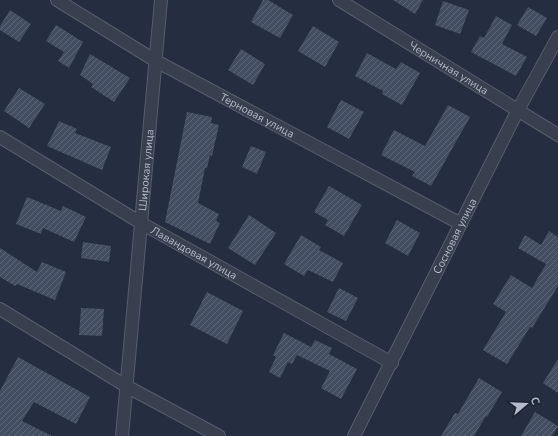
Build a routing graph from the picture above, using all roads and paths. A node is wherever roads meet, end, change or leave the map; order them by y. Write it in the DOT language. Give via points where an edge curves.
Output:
graph roads {
  1 [pos="57,0"];
  2 [pos="161,0"];
  3 [pos="338,0"];
  4 [pos="558,37"];
  5 [pos="156,61"];
  6 [pos="518,110"];
  7 [pos="558,135"];
  8 [pos="0,137"];
  9 [pos="141,223"];
  10 [pos="461,224"];
  11 [pos="0,309"];
  12 [pos="392,363"];
  13 [pos="126,386"];
  14 [pos="122,436"];
  15 [pos="219,436"];
  16 [pos="354,436"];
  1 -- 5 [label="street, Терновая улица"];
  2 -- 5 [label="street, Широкая улица"];
  3 -- 6 [label="street, Черничная улица"];
  4 -- 6 [label="street, Сосновая улица"];
  5 -- 9 [label="street, Широкая улица"];
  5 -- 10 [label="street, Терновая улица"];
  6 -- 7 [label="street, Черничная улица"];
  6 -- 10 [label="street, Сосновая улица"];
  8 -- 9 [label="street, Лавандовая улица"];
  9 -- 12 [label="street, Лавандовая улица"];
  9 -- 13 [label="street, Широкая улица"];
  10 -- 12 [label="street, Сосновая улица"];
  11 -- 13 [label="street"];
  12 -- 16 [label="street, Сосновая улица"];
  13 -- 14 [label="street, Широкая улица"];
  13 -- 15 [label="street"];
}
